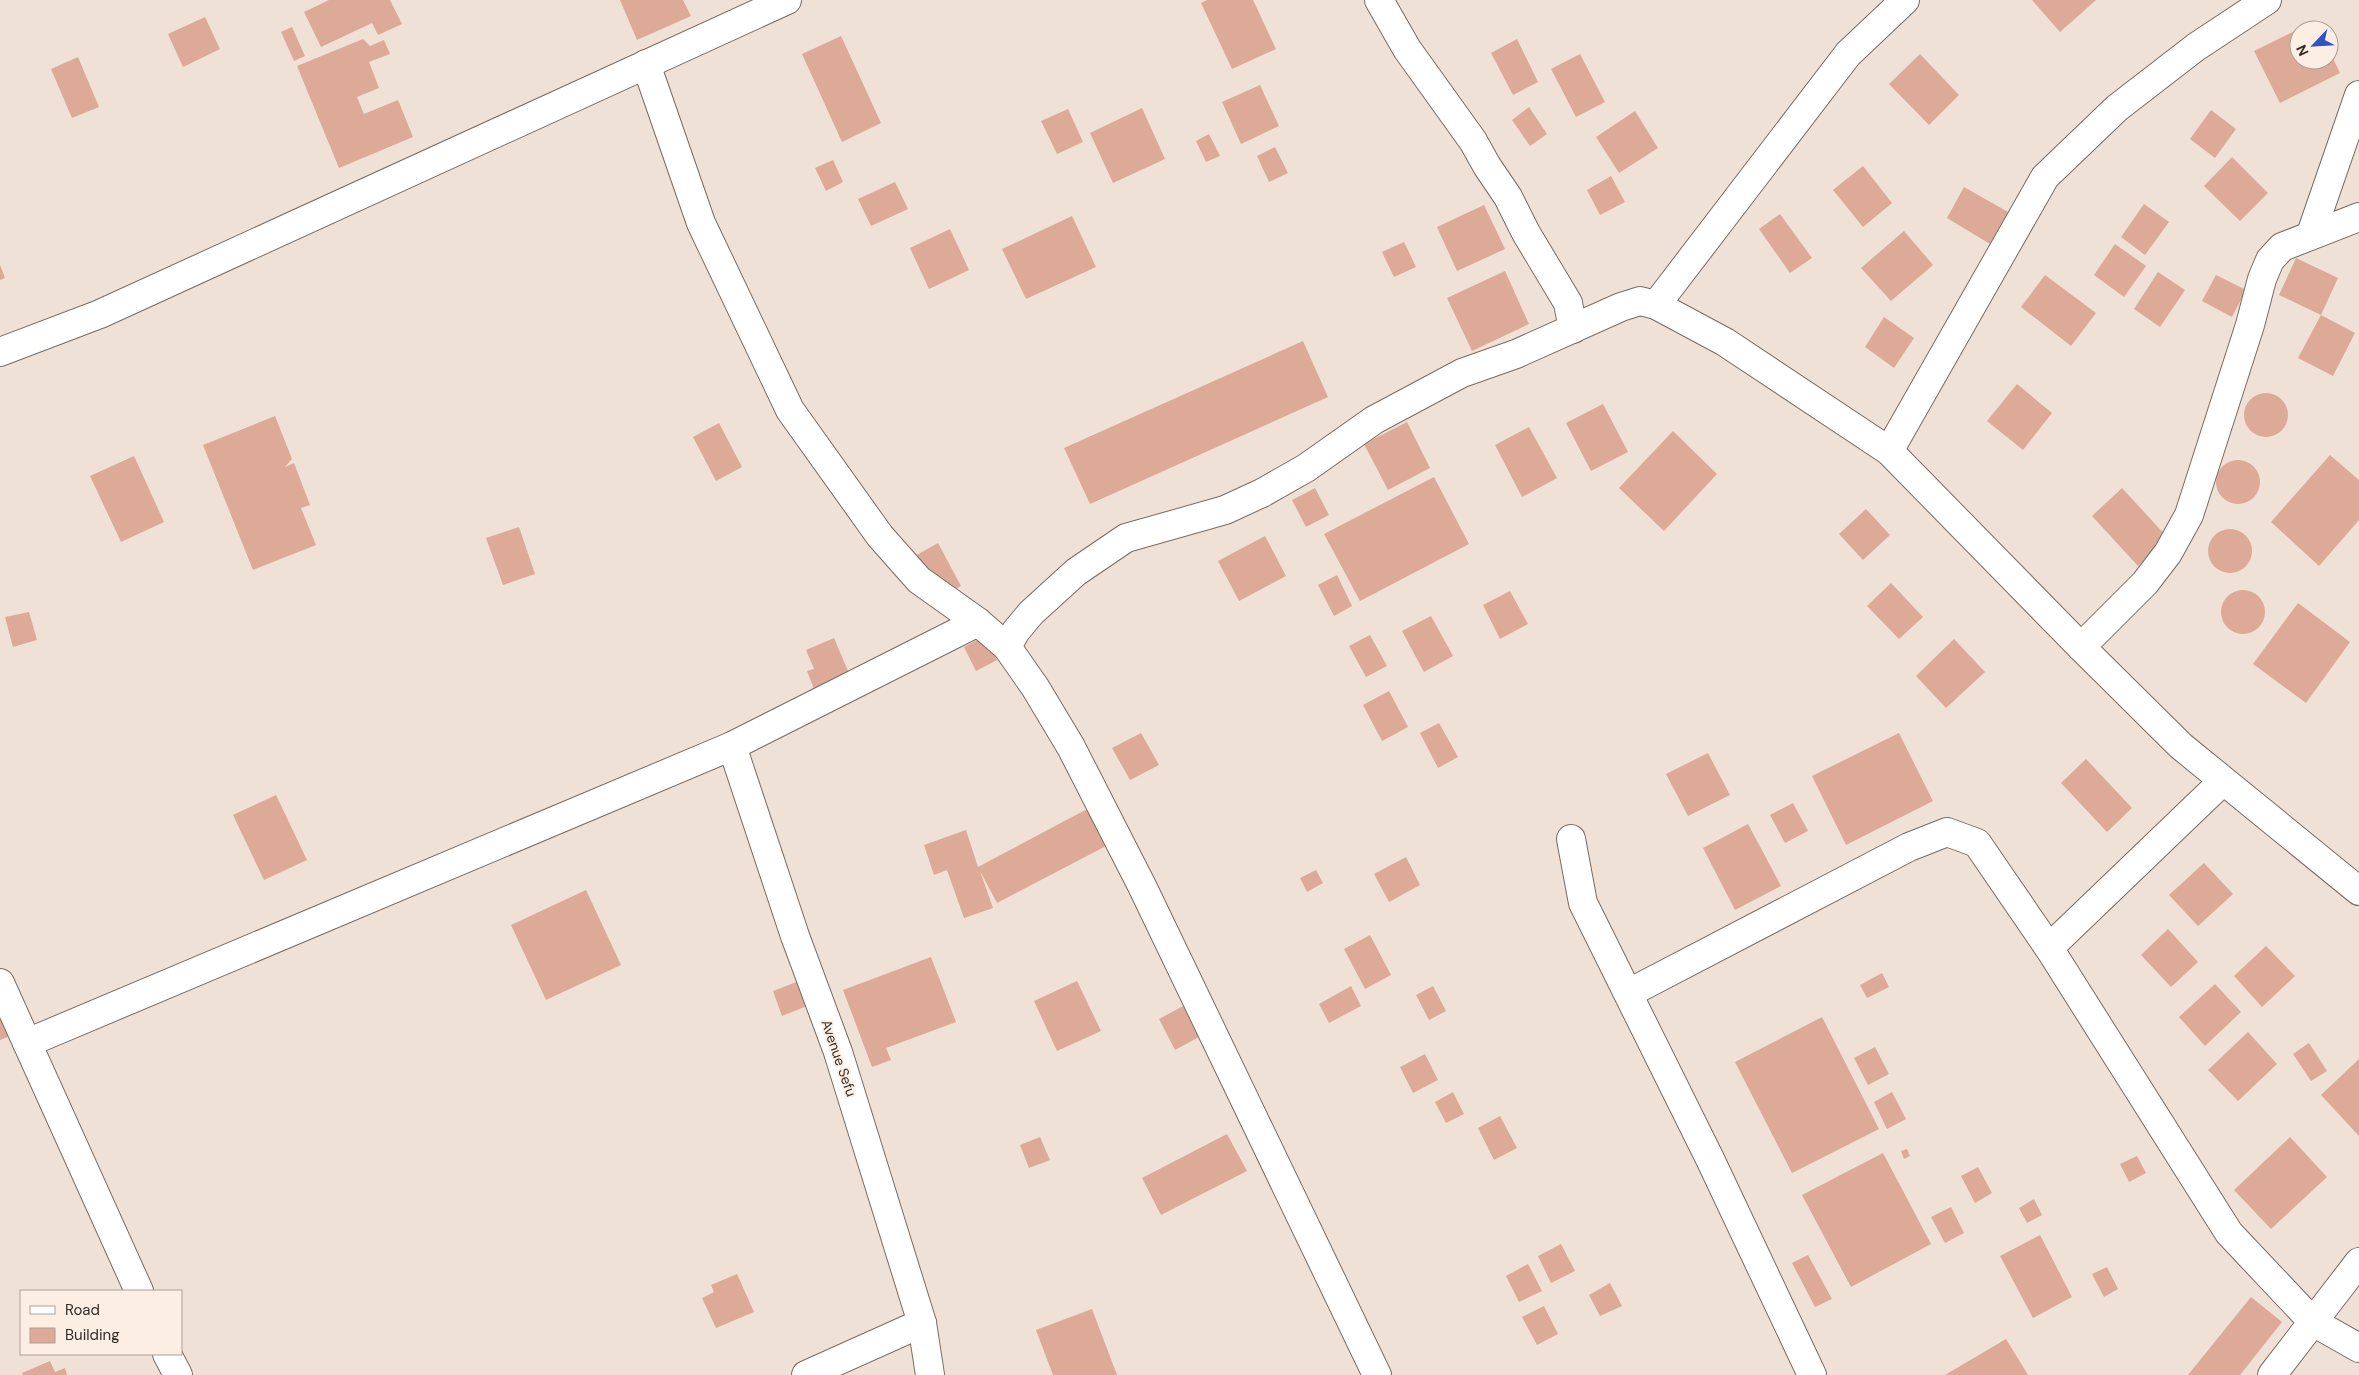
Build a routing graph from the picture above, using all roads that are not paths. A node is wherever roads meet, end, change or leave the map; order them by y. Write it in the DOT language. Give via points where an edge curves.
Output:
graph roads {
  1 [pos="787,0"];
  2 [pos="1379,0"];
  3 [pos="1905,0"];
  4 [pos="2267,0"];
  5 [pos="646,64"];
  6 [pos="2359,95"];
  7 [pos="2359,217"];
  8 [pos="2311,234"];
  9 [pos="1656,305"];
  10 [pos="1573,329"];
  11 [pos="0,352"];
  12 [pos="1889,451"];
  13 [pos="978,622"];
  14 [pos="1007,647"];
  15 [pos="2080,647"];
  16 [pos="732,746"];
  17 [pos="2223,781"];
  18 [pos="1571,839"];
  19 [pos="2359,892"];
  20 [pos="2049,948"];
  21 [pos="0,983"];
  22 [pos="1629,993"];
  23 [pos="27,1043"];
  24 [pos="2359,1262"];
  25 [pos="138,1290"];
  26 [pos="2313,1322"];
  27 [pos="922,1323"];
  28 [pos="2359,1348"];
  29 [pos="168,1355"];
  30 [pos="178,1375"];
  31 [pos="806,1375"];
  32 [pos="930,1375"];
  33 [pos="1377,1375"];
  34 [pos="1812,1375"];
  35 [pos="2272,1375"];
  1 -- 5 [label="street"];
  2 -- 10 [label="street" via="1407,49 1473,141 1508,197 1568,303"];
  3 -- 9 [label="street" via="1848,54"];
  4 -- 12 [label="street" via="2196,47 2117,108 2045,177"];
  5 -- 11 [label="street" via="100,314"];
  5 -- 13 [label="street" via="701,223 790,410 880,536 919,580"];
  6 -- 8 [label="street"];
  7 -- 8 [label="street"];
  8 -- 15 [label="street" via="2282,246 2270,260 2189,515 2168,554 2145,583"];
  9 -- 10 [label="street" via="1640,301 1621,306"];
  9 -- 12 [label="street" via="1725,342"];
  10 -- 14 [label="street" via="1462,373 1418,396 1374,420 1306,468 1262,494 1225,510 1126,538 1076,572 1031,613"];
  12 -- 15 [label="street"];
  13 -- 14 [label="street"];
  13 -- 16 [label="street"];
  14 -- 33 [label="street" via="1071,747 1142,886"];
  15 -- 17 [label="street" via="2181,746"];
  16 -- 23 [label="street"];
  16 -- 27 [label="street, Avenue Sefu" via="795,936 838,1052"];
  17 -- 19 [label="street"];
  17 -- 20 [label="street"];
  18 -- 22 [label="street" via="1583,903"];
  20 -- 22 [label="street" via="1977,843 1947,832 1909,847"];
  20 -- 26 [label="street" via="2229,1233"];
  21 -- 23 [label="street"];
  22 -- 34 [label="street"];
  23 -- 25 [label="street"];
  24 -- 26 [label="street"];
  26 -- 28 [label="street"];
  26 -- 35 [label="street"];
  27 -- 31 [label="street"];
  27 -- 32 [label="street, Avenue Sefu"];
  29 -- 30 [label="street"];
}
